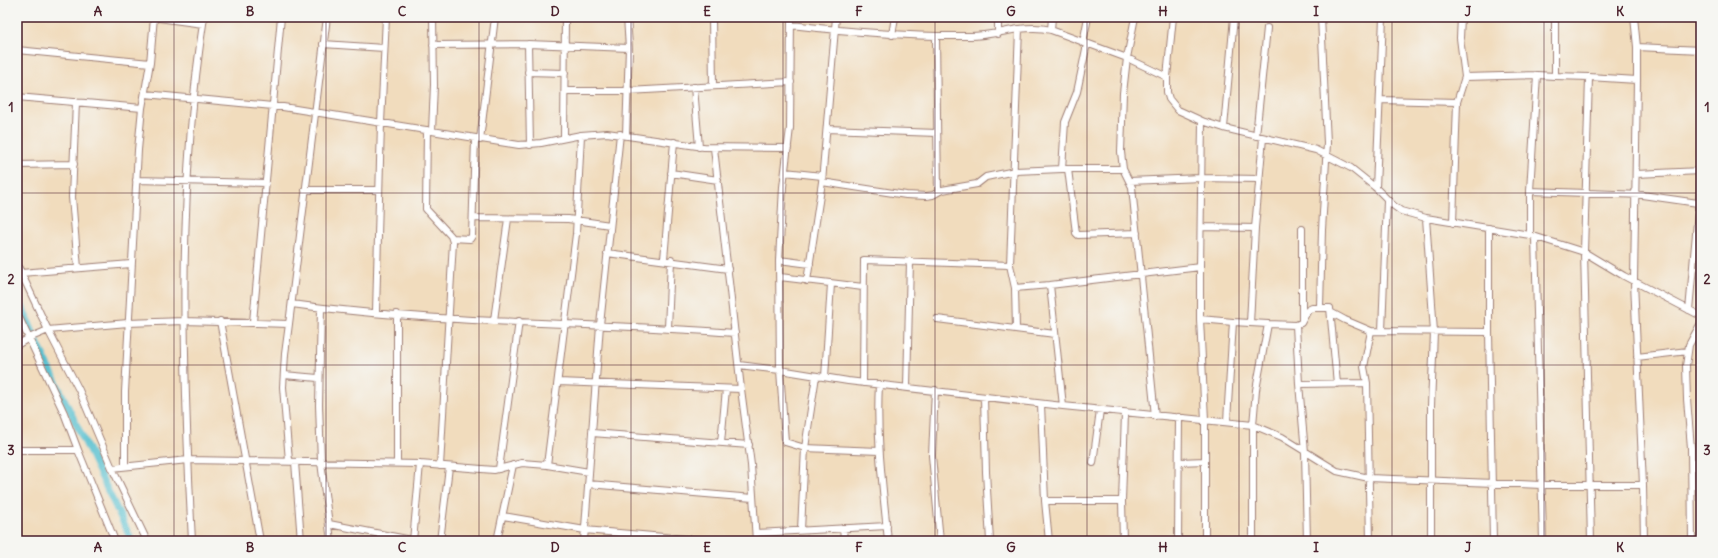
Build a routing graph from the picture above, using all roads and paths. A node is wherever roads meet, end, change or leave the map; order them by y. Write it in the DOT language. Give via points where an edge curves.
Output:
graph roads {
  1 [pos="153,17"];
  2 [pos="281,17"];
  3 [pos="327,17"];
  4 [pos="386,17"];
  5 [pos="433,17"];
  6 [pos="495,17"];
  7 [pos="565,17"];
  8 [pos="627,17"];
  9 [pos="712,17"];
  10 [pos="791,17"];
  11 [pos="836,17"];
  12 [pos="895,17"];
  13 [pos="998,17"];
  14 [pos="1052,17"];
  15 [pos="1088,17"];
  16 [pos="1135,17"];
  17 [pos="1173,17"];
  18 [pos="1234,17"];
  19 [pos="1321,17"];
  20 [pos="1383,17"];
  21 [pos="1461,17"];
  22 [pos="1556,17"];
  23 [pos="1634,17"];
  24 [pos="204,20"];
  25 [pos="791,25"];
  26 [pos="1267,28"];
  27 [pos="1019,29"];
  28 [pos="834,30"];
  29 [pos="1051,30"];
  30 [pos="998,34"];
  31 [pos="892,35"];
  32 [pos="936,37"];
  33 [pos="323,44"];
  34 [pos="492,44"];
  35 [pos="528,44"];
  36 [pos="1085,44"];
  37 [pos="433,45"];
  38 [pos="565,45"];
  39 [pos="1637,47"];
  40 [pos="384,48"];
  41 [pos="629,48"];
  42 [pos="17,50"];
  43 [pos="1701,50"];
  44 [pos="1127,58"];
  45 [pos="150,63"];
  46 [pos="528,72"];
  47 [pos="565,73"];
  48 [pos="1537,75"];
  49 [pos="1555,76"];
  50 [pos="1167,77"];
  51 [pos="1464,77"];
  52 [pos="1589,78"];
  53 [pos="1637,80"];
  54 [pos="791,82"];
  55 [pos="713,86"];
  56 [pos="694,87"];
  57 [pos="565,91"];
  58 [pos="628,91"];
  59 [pos="145,94"];
  60 [pos="17,97"];
  61 [pos="194,99"];
  62 [pos="1380,100"];
  63 [pos="76,102"];
  64 [pos="1457,102"];
  65 [pos="273,107"];
  66 [pos="142,108"];
  67 [pos="314,113"];
  68 [pos="1202,121"];
  69 [pos="381,123"];
  70 [pos="1224,128"];
  71 [pos="827,129"];
  72 [pos="430,130"];
  73 [pos="937,133"];
  74 [pos="623,134"];
  75 [pos="581,135"];
  76 [pos="1260,137"];
  77 [pos="564,138"];
  78 [pos="477,139"];
  79 [pos="674,142"];
  80 [pos="530,144"];
  81 [pos="699,147"];
  82 [pos="714,148"];
  83 [pos="788,148"];
  84 [pos="1327,155"];
  85 [pos="74,164"];
  86 [pos="17,165"];
  87 [pos="1065,169"];
  88 [pos="1123,169"];
  89 [pos="1014,171"];
  90 [pos="1701,171"];
  91 [pos="785,172"];
  92 [pos="671,173"];
  93 [pos="1636,174"];
  94 [pos="1201,178"];
  95 [pos="822,179"];
  96 [pos="1259,179"];
  97 [pos="1701,179"];
  98 [pos="136,180"];
  99 [pos="718,180"];
  100 [pos="1129,181"];
  101 [pos="188,182"];
  102 [pos="266,183"];
  103 [pos="1376,188"];
  104 [pos="305,190"];
  105 [pos="379,190"];
  106 [pos="1530,191"];
  107 [pos="938,192"];
  108 [pos="1585,194"];
  109 [pos="1636,194"];
  110 [pos="1387,200"];
  111 [pos="1698,203"];
  112 [pos="474,218"];
  113 [pos="1426,218"];
  114 [pos="508,219"];
  115 [pos="577,220"];
  116 [pos="1453,223"];
  117 [pos="610,225"];
  118 [pos="1201,227"];
  119 [pos="1255,228"];
  120 [pos="1489,228"];
  121 [pos="1302,229"];
  122 [pos="1137,233"];
  123 [pos="1532,236"];
  124 [pos="452,238"];
  125 [pos="1584,252"];
  126 [pos="607,253"];
  127 [pos="668,260"];
  128 [pos="779,260"];
  129 [pos="910,261"];
  130 [pos="17,264"];
  131 [pos="131,264"];
  132 [pos="810,264"];
  133 [pos="1010,265"];
  134 [pos="1200,267"];
  135 [pos="78,268"];
  136 [pos="728,269"];
  137 [pos="21,273"];
  138 [pos="1141,273"];
  139 [pos="780,277"];
  140 [pos="807,281"];
  141 [pos="1634,282"];
  142 [pos="832,284"];
  143 [pos="1050,285"];
  144 [pos="863,287"];
  145 [pos="1014,288"];
  146 [pos="292,304"];
  147 [pos="1320,307"];
  148 [pos="321,308"];
  149 [pos="1689,310"];
  150 [pos="376,312"];
  151 [pos="17,313"];
  152 [pos="1332,313"];
  153 [pos="397,314"];
  154 [pos="1701,316"];
  155 [pos="449,318"];
  156 [pos="937,319"];
  157 [pos="1200,319"];
  158 [pos="494,320"];
  159 [pos="184,321"];
  160 [pos="220,321"];
  161 [pos="518,321"];
  162 [pos="1302,321"];
  163 [pos="253,322"];
  164 [pos="1233,322"];
  165 [pos="128,323"];
  166 [pos="564,323"];
  167 [pos="1250,323"];
  168 [pos="1701,323"];
  169 [pos="289,324"];
  170 [pos="1268,324"];
  171 [pos="600,325"];
  172 [pos="1296,325"];
  173 [pos="668,328"];
  174 [pos="1016,329"];
  175 [pos="46,331"];
  176 [pos="1371,331"];
  177 [pos="1382,331"];
  178 [pos="1434,332"];
  179 [pos="1489,332"];
  180 [pos="735,333"];
  181 [pos="1055,334"];
  182 [pos="29,338"];
  183 [pos="17,345"];
  184 [pos="1688,351"];
  185 [pos="1637,357"];
  186 [pos="738,365"];
  187 [pos="780,370"];
  188 [pos="284,375"];
  189 [pos="816,376"];
  190 [pos="825,377"];
  191 [pos="318,378"];
  192 [pos="558,382"];
  193 [pos="596,382"];
  194 [pos="863,383"];
  195 [pos="1367,383"];
  196 [pos="879,384"];
  197 [pos="1299,384"];
  198 [pos="1337,384"];
  199 [pos="907,387"];
  200 [pos="726,389"];
  201 [pos="741,389"];
  202 [pos="935,390"];
  203 [pos="984,397"];
  204 [pos="1041,404"];
  205 [pos="1063,406"];
  206 [pos="1100,410"];
  207 [pos="1125,413"];
  208 [pos="1155,416"];
  209 [pos="1179,418"];
  210 [pos="1205,420"];
  211 [pos="1226,421"];
  212 [pos="1253,425"];
  213 [pos="592,433"];
  214 [pos="721,443"];
  215 [pos="749,445"];
  216 [pos="805,448"];
  217 [pos="17,450"];
  218 [pos="78,450"];
  219 [pos="879,451"];
  220 [pos="1305,452"];
  221 [pos="188,460"];
  222 [pos="288,461"];
  223 [pos="1205,461"];
  224 [pos="244,462"];
  225 [pos="295,462"];
  226 [pos="322,462"];
  227 [pos="1179,462"];
  228 [pos="397,463"];
  229 [pos="1093,463"];
  230 [pos="420,464"];
  231 [pos="513,464"];
  232 [pos="547,464"];
  233 [pos="125,466"];
  234 [pos="440,466"];
  235 [pos="449,467"];
  236 [pos="112,468"];
  237 [pos="499,469"];
  238 [pos="589,472"];
  239 [pos="1369,478"];
  240 [pos="1431,481"];
  241 [pos="1492,482"];
  242 [pos="588,484"];
  243 [pos="1541,485"];
  244 [pos="1589,485"];
  245 [pos="1643,485"];
  246 [pos="753,498"];
  247 [pos="1045,500"];
  248 [pos="1122,501"];
  249 [pos="503,516"];
  250 [pos="329,524"];
  251 [pos="886,526"];
  252 [pos="843,528"];
  253 [pos="585,530"];
  254 [pos="801,530"];
  255 [pos="756,533"];
  256 [pos="115,541"];
  257 [pos="147,541"];
  258 [pos="192,541"];
  259 [pos="260,541"];
  260 [pos="301,541"];
  261 [pos="330,541"];
  262 [pos="414,541"];
  263 [pos="440,541"];
  264 [pos="497,541"];
  265 [pos="584,541"];
  266 [pos="709,541"];
  267 [pos="756,541"];
  268 [pos="844,541"];
  269 [pos="888,541"];
  270 [pos="940,541"];
  271 [pos="990,541"];
  272 [pos="1049,541"];
  273 [pos="1123,541"];
  274 [pos="1178,541"];
  275 [pos="1205,541"];
  276 [pos="1253,541"];
  277 [pos="1307,541"];
  278 [pos="1370,541"];
  279 [pos="1431,541"];
  280 [pos="1493,541"];
  281 [pos="1543,541"];
  282 [pos="1591,541"];
  283 [pos="1644,541"];
  284 [pos="1692,541"];
  1 -- 24 [label="street"];
  1 -- 45 [label="street"];
  2 -- 65 [label="street"];
  3 -- 33 [label="street"];
  4 -- 40 [label="street"];
  5 -- 37 [label="street"];
  6 -- 34 [label="street"];
  7 -- 38 [label="street"];
  8 -- 41 [label="street"];
  9 -- 55 [label="street"];
  10 -- 25 [label="street"];
  11 -- 28 [label="street"];
  12 -- 31 [label="street"];
  13 -- 30 [label="street"];
  14 -- 29 [label="street"];
  15 -- 36 [label="street"];
  16 -- 44 [label="street"];
  17 -- 50 [label="street"];
  18 -- 70 [label="street"];
  19 -- 84 [label="street"];
  20 -- 62 [label="street"];
  21 -- 51 [label="street" via="1460,38"];
  22 -- 49 [label="street"];
  23 -- 39 [label="street"];
  24 -- 61 [label="street"];
  25 -- 28 [label="street"];
  25 -- 54 [label="street"];
  26 -- 76 [label="street"];
  27 -- 29 [label="street" via="1037,27"];
  27 -- 30 [label="street"];
  27 -- 89 [label="street"];
  28 -- 31 [label="street"];
  28 -- 71 [label="street"];
  29 -- 36 [label="street"];
  30 -- 32 [label="street"];
  31 -- 32 [label="street"];
  32 -- 73 [label="street"];
  33 -- 40 [label="street"];
  33 -- 67 [label="street"];
  34 -- 35 [label="street"];
  34 -- 37 [label="street"];
  34 -- 78 [label="street"];
  35 -- 38 [label="street"];
  35 -- 46 [label="street"];
  36 -- 44 [label="street"];
  36 -- 87 [label="street" via="1077,92 1065,122"];
  37 -- 72 [label="street" via="434,92"];
  38 -- 41 [label="street"];
  38 -- 47 [label="street"];
  39 -- 43 [label="street"];
  39 -- 53 [label="street"];
  40 -- 69 [label="street"];
  41 -- 58 [label="street"];
  42 -- 45 [label="street"];
  44 -- 50 [label="street"];
  44 -- 88 [label="street" via="1122,105"];
  45 -- 59 [label="street"];
  46 -- 47 [label="street"];
  46 -- 80 [label="street"];
  47 -- 57 [label="street"];
  48 -- 49 [label="street"];
  48 -- 51 [label="street"];
  48 -- 106 [label="street"];
  49 -- 52 [label="street"];
  50 -- 68 [label="street" via="1167,92 1173,105"];
  51 -- 64 [label="street"];
  52 -- 53 [label="street"];
  52 -- 108 [label="street"];
  53 -- 93 [label="street"];
  54 -- 55 [label="street"];
  54 -- 83 [label="street"];
  55 -- 56 [label="street"];
  56 -- 58 [label="street"];
  56 -- 81 [label="street"];
  57 -- 58 [label="street"];
  57 -- 77 [label="street"];
  58 -- 74 [label="street"];
  59 -- 61 [label="street"];
  59 -- 66 [label="street"];
  60 -- 63 [label="street"];
  61 -- 65 [label="street"];
  61 -- 101 [label="street"];
  62 -- 64 [label="street"];
  62 -- 103 [label="street"];
  63 -- 66 [label="street"];
  63 -- 85 [label="street"];
  64 -- 116 [label="street"];
  65 -- 67 [label="street"];
  65 -- 102 [label="street"];
  66 -- 98 [label="street"];
  67 -- 69 [label="street"];
  67 -- 104 [label="street"];
  68 -- 70 [label="street"];
  68 -- 94 [label="street"];
  69 -- 72 [label="street"];
  69 -- 105 [label="street"];
  70 -- 76 [label="street"];
  71 -- 73 [label="street"];
  71 -- 95 [label="street"];
  72 -- 78 [label="street"];
  72 -- 124 [label="street" via="426,208"];
  73 -- 107 [label="street"];
  74 -- 75 [label="street"];
  74 -- 79 [label="street"];
  74 -- 117 [label="street"];
  75 -- 77 [label="street"];
  75 -- 115 [label="street"];
  76 -- 84 [label="street" via="1302,145"];
  76 -- 96 [label="street"];
  77 -- 80 [label="street"];
  78 -- 80 [label="street" via="518,145"];
  78 -- 112 [label="street"];
  79 -- 81 [label="street"];
  79 -- 92 [label="street"];
  81 -- 82 [label="street"];
  82 -- 83 [label="street"];
  82 -- 99 [label="street"];
  83 -- 91 [label="street"];
  84 -- 103 [label="street" via="1351,168"];
  84 -- 147 [label="street"];
  85 -- 86 [label="street"];
  85 -- 135 [label="street" via="72,197"];
  87 -- 88 [label="street"];
  87 -- 89 [label="street"];
  87 -- 122 [label="street" via="1078,235"];
  88 -- 100 [label="street"];
  89 -- 107 [label="street" via="986,177 977,184"];
  89 -- 133 [label="street"];
  90 -- 93 [label="street"];
  91 -- 95 [label="street"];
  91 -- 128 [label="street"];
  92 -- 99 [label="street"];
  92 -- 127 [label="street"];
  93 -- 109 [label="street"];
  94 -- 96 [label="street"];
  94 -- 100 [label="street"];
  94 -- 118 [label="street"];
  95 -- 107 [label="street" via="906,195 926,196"];
  95 -- 132 [label="street"];
  96 -- 119 [label="street"];
  97 -- 111 [label="street"];
  98 -- 101 [label="street"];
  98 -- 131 [label="street"];
  99 -- 136 [label="street"];
  100 -- 122 [label="street" via="1132,187"];
  101 -- 102 [label="street"];
  101 -- 159 [label="street"];
  102 -- 163 [label="street"];
  103 -- 110 [label="street"];
  104 -- 105 [label="street"];
  104 -- 146 [label="street"];
  105 -- 150 [label="street"];
  106 -- 108 [label="street"];
  106 -- 123 [label="street"];
  108 -- 109 [label="street"];
  108 -- 125 [label="street"];
  109 -- 111 [label="street"];
  109 -- 141 [label="street"];
  110 -- 113 [label="street" via="1401,211"];
  110 -- 177 [label="street"];
  111 -- 149 [label="street"];
  112 -- 114 [label="street"];
  112 -- 124 [label="street" via="472,238"];
  113 -- 116 [label="street"];
  113 -- 178 [label="street"];
  114 -- 115 [label="street"];
  114 -- 158 [label="street"];
  115 -- 117 [label="street"];
  115 -- 166 [label="street"];
  116 -- 120 [label="street"];
  117 -- 126 [label="street"];
  118 -- 119 [label="street"];
  118 -- 134 [label="street"];
  119 -- 167 [label="street"];
  120 -- 123 [label="street"];
  120 -- 179 [label="street"];
  121 -- 162 [label="street"];
  122 -- 138 [label="street"];
  123 -- 125 [label="street"];
  123 -- 243 [label="street"];
  124 -- 155 [label="street"];
  125 -- 141 [label="street"];
  125 -- 244 [label="street"];
  126 -- 127 [label="street"];
  126 -- 171 [label="street"];
  127 -- 136 [label="street"];
  127 -- 173 [label="street"];
  128 -- 132 [label="street"];
  128 -- 139 [label="street"];
  129 -- 133 [label="street"];
  129 -- 144 [label="street" via="864,260"];
  129 -- 199 [label="street"];
  130 -- 137 [label="street"];
  131 -- 135 [label="street"];
  131 -- 165 [label="street"];
  132 -- 140 [label="street"];
  133 -- 145 [label="street"];
  134 -- 138 [label="street"];
  134 -- 157 [label="street"];
  135 -- 137 [label="street"];
  136 -- 180 [label="street"];
  137 -- 175 [label="street"];
  138 -- 143 [label="street"];
  138 -- 208 [label="street"];
  139 -- 140 [label="street"];
  139 -- 187 [label="street"];
  140 -- 142 [label="street"];
  141 -- 149 [label="street"];
  141 -- 185 [label="street"];
  142 -- 144 [label="street"];
  142 -- 190 [label="street"];
  143 -- 145 [label="street"];
  143 -- 181 [label="street"];
  144 -- 194 [label="street"];
  145 -- 174 [label="street"];
  146 -- 148 [label="street"];
  146 -- 169 [label="street"];
  147 -- 152 [label="street" via="1329,307"];
  147 -- 162 [label="street" via="1310,309"];
  148 -- 150 [label="street"];
  148 -- 191 [label="street"];
  149 -- 154 [label="street"];
  150 -- 153 [label="street"];
  151 -- 182 [label="street"];
  152 -- 176 [label="street"];
  152 -- 198 [label="street"];
  153 -- 155 [label="street"];
  153 -- 228 [label="street"];
  155 -- 158 [label="street"];
  155 -- 234 [label="street"];
  156 -- 174 [label="street"];
  157 -- 164 [label="street"];
  157 -- 210 [label="street"];
  158 -- 161 [label="street"];
  159 -- 160 [label="street"];
  159 -- 165 [label="street"];
  159 -- 221 [label="street"];
  160 -- 163 [label="street"];
  160 -- 224 [label="street"];
  161 -- 166 [label="street"];
  161 -- 237 [label="street"];
  162 -- 172 [label="street"];
  163 -- 169 [label="street"];
  164 -- 167 [label="street"];
  164 -- 211 [label="street"];
  165 -- 175 [label="street"];
  165 -- 233 [label="street"];
  166 -- 171 [label="street"];
  166 -- 192 [label="street"];
  167 -- 170 [label="street"];
  168 -- 184 [label="street"];
  169 -- 188 [label="street"];
  170 -- 172 [label="street"];
  170 -- 212 [label="street" via="1256,390"];
  171 -- 173 [label="street"];
  171 -- 193 [label="street"];
  172 -- 197 [label="street"];
  173 -- 180 [label="street"];
  174 -- 181 [label="street"];
  175 -- 182 [label="street"];
  175 -- 236 [label="street" via="79,390"];
  176 -- 177 [label="street"];
  176 -- 195 [label="street" via="1365,361"];
  177 -- 178 [label="street"];
  178 -- 179 [label="street"];
  178 -- 240 [label="street"];
  179 -- 241 [label="street"];
  180 -- 186 [label="street"];
  181 -- 205 [label="street"];
  182 -- 183 [label="street"];
  182 -- 218 [label="street" via="64,413"];
  184 -- 185 [label="street"];
  184 -- 284 [label="street" via="1686,366 1691,448"];
  185 -- 245 [label="street"];
  186 -- 187 [label="street"];
  186 -- 201 [label="street"];
  187 -- 189 [label="street"];
  187 -- 216 [label="street" via="784,440"];
  188 -- 191 [label="street"];
  188 -- 222 [label="street"];
  189 -- 190 [label="street"];
  189 -- 216 [label="street"];
  190 -- 194 [label="street"];
  191 -- 226 [label="street"];
  192 -- 193 [label="street"];
  192 -- 232 [label="street"];
  193 -- 200 [label="street"];
  193 -- 213 [label="street"];
  194 -- 196 [label="street"];
  195 -- 198 [label="street"];
  195 -- 239 [label="street"];
  196 -- 199 [label="street"];
  196 -- 219 [label="street"];
  197 -- 198 [label="street"];
  197 -- 220 [label="street"];
  199 -- 202 [label="street"];
  200 -- 201 [label="street"];
  200 -- 214 [label="street"];
  201 -- 215 [label="street"];
  202 -- 203 [label="street"];
  202 -- 270 [label="street" via="932,456"];
  203 -- 204 [label="street"];
  203 -- 271 [label="street"];
  204 -- 205 [label="street"];
  204 -- 247 [label="street"];
  205 -- 206 [label="street"];
  206 -- 207 [label="street"];
  206 -- 229 [label="street"];
  207 -- 208 [label="street"];
  207 -- 248 [label="street"];
  208 -- 209 [label="street"];
  209 -- 210 [label="street"];
  209 -- 227 [label="street"];
  210 -- 211 [label="street"];
  210 -- 223 [label="street"];
  211 -- 212 [label="street"];
  212 -- 220 [label="street" via="1272,432"];
  212 -- 276 [label="street"];
  213 -- 214 [label="street"];
  213 -- 238 [label="street"];
  214 -- 215 [label="street"];
  215 -- 246 [label="street"];
  216 -- 219 [label="street"];
  216 -- 254 [label="street"];
  217 -- 218 [label="street"];
  218 -- 256 [label="street"];
  219 -- 251 [label="street"];
  220 -- 239 [label="street" via="1337,471"];
  220 -- 277 [label="street"];
  221 -- 224 [label="street"];
  221 -- 233 [label="street"];
  221 -- 258 [label="street"];
  222 -- 224 [label="street"];
  222 -- 225 [label="street"];
  223 -- 227 [label="street"];
  223 -- 275 [label="street"];
  224 -- 259 [label="street"];
  225 -- 226 [label="street"];
  225 -- 260 [label="street"];
  226 -- 228 [label="street"];
  226 -- 250 [label="street"];
  227 -- 274 [label="street"];
  228 -- 230 [label="street"];
  230 -- 234 [label="street"];
  230 -- 262 [label="street"];
  231 -- 232 [label="street"];
  231 -- 237 [label="street"];
  231 -- 249 [label="street"];
  232 -- 238 [label="street"];
  233 -- 236 [label="street"];
  234 -- 235 [label="street"];
  235 -- 237 [label="street"];
  235 -- 263 [label="street"];
  236 -- 257 [label="street"];
  238 -- 242 [label="street"];
  239 -- 240 [label="street"];
  239 -- 278 [label="street"];
  240 -- 241 [label="street"];
  240 -- 279 [label="street"];
  241 -- 243 [label="street"];
  241 -- 280 [label="street"];
  242 -- 246 [label="street"];
  242 -- 253 [label="street"];
  243 -- 244 [label="street"];
  243 -- 281 [label="street"];
  244 -- 245 [label="street"];
  244 -- 282 [label="street"];
  245 -- 283 [label="street"];
  246 -- 255 [label="street"];
  247 -- 248 [label="street"];
  247 -- 272 [label="street"];
  248 -- 273 [label="street"];
  249 -- 253 [label="street"];
  249 -- 264 [label="street"];
  250 -- 261 [label="street"];
  250 -- 262 [label="street"];
  251 -- 252 [label="street"];
  251 -- 269 [label="street"];
  252 -- 254 [label="street"];
  252 -- 268 [label="street"];
  253 -- 265 [label="street"];
  253 -- 266 [label="street"];
  254 -- 255 [label="street"];
  255 -- 267 [label="street"];
}
